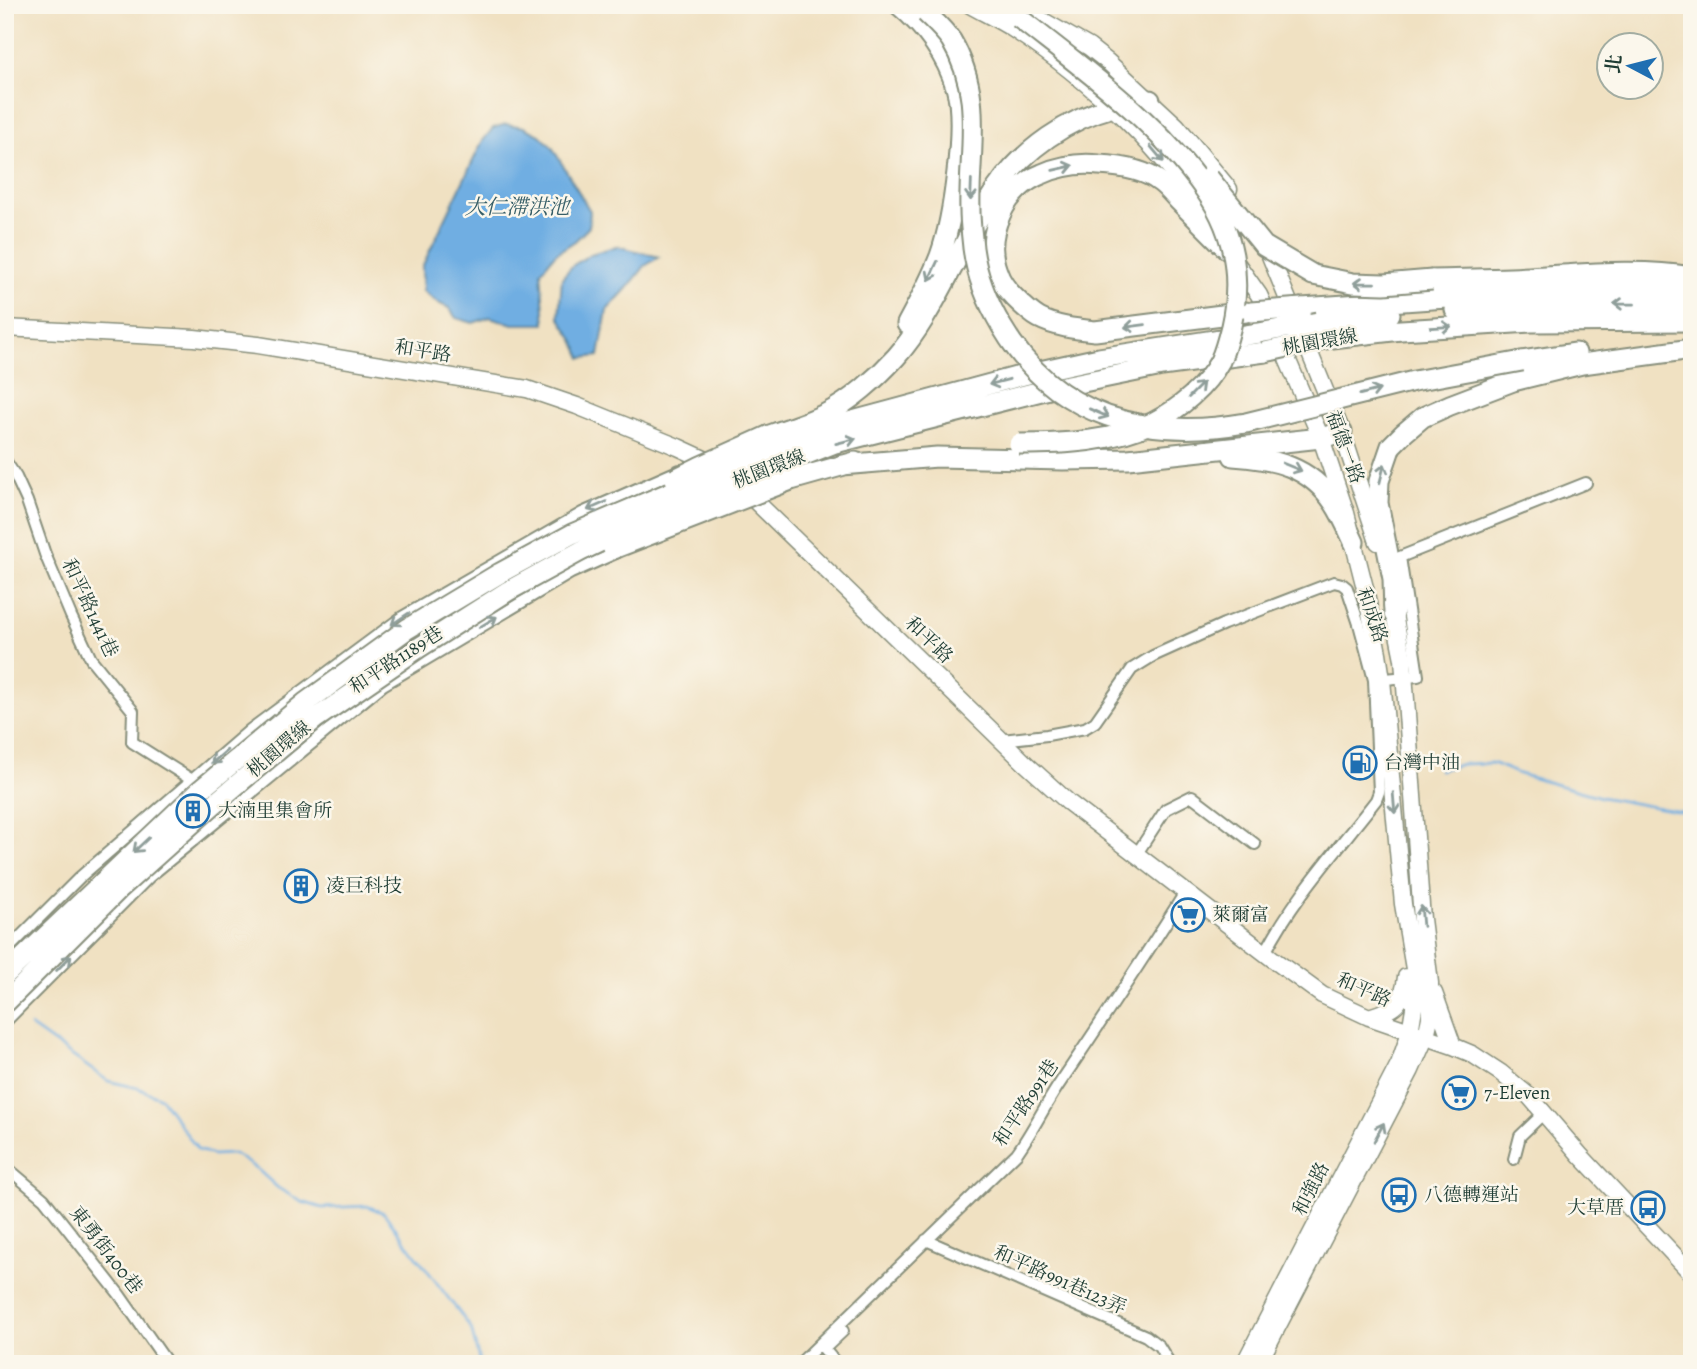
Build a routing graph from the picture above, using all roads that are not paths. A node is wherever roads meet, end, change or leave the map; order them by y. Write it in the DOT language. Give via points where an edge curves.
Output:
graph roads {
  1 [pos="899,5"];
  2 [pos="970,5"];
  3 [pos="997,5"];
  4 [pos="922,9"];
  5 [pos="1017,11"];
  6 [pos="1119,73"];
  7 [pos="1093,90"];
  8 [pos="1150,100"];
  9 [pos="1113,107"];
  10 [pos="1228,250"];
  11 [pos="1692,277"];
  12 [pos="1692,288"];
  13 [pos="1692,305"];
  14 [pos="1692,321"];
  15 [pos="5,328"];
  16 [pos="1321,330"];
  17 [pos="1692,347"];
  18 [pos="1342,432"];
  19 [pos="1321,438"];
  20 [pos="1176,454"];
  21 [pos="780,457"];
  22 [pos="705,459"];
  23 [pos="5,460"];
  24 [pos="842,465"];
  25 [pos="1586,483"];
  26 [pos="749,494"];
  27 [pos="1354,542"];
  28 [pos="1394,614"];
  29 [pos="1404,678"];
  30 [pos="1378,680"];
  31 [pos="1002,740"];
  32 [pos="192,780"];
  33 [pos="1255,844"];
  34 [pos="1136,855"];
  35 [pos="80,877"];
  36 [pos="1186,891"];
  37 [pos="1403,904"];
  38 [pos="119,907"];
  39 [pos="5,952"];
  40 [pos="1265,953"];
  41 [pos="5,975"];
  42 [pos="1430,983"];
  43 [pos="11,1007"];
  44 [pos="1369,1017"];
  45 [pos="5,1022"];
  46 [pos="1410,1032"];
  47 [pos="1426,1036"];
  48 [pos="1454,1046"];
  49 [pos="1544,1113"];
  50 [pos="1514,1159"];
  51 [pos="5,1166"];
  52 [pos="926,1240"];
  53 [pos="1692,1275"];
  54 [pos="843,1331"];
  55 [pos="168,1364"];
  56 [pos="799,1364"];
  57 [pos="837,1364"];
  58 [pos="1170,1364"];
  59 [pos="1244,1364"];
  60 [pos="1258,1364"];
  1 -- 21 [label="highway, one-way" via="940,50 957,89 958,162 940,255 897,340 862,379 819,410"];
  2 -- 7 [label="street, 福德一路" via="1013,28"];
  3 -- 5 [label="highway"];
  4 -- 17 [label="highway, one-way, bridge" via="949,37 969,89 973,251 988,304 1024,359 1044,380 1087,408 1141,425 1224,427 1414,381 1522,361 1612,347"];
  5 -- 6 [label="street, 福德一路" via="1089,47"];
  11 -- 5 [label="highway, one-way, bridge" via="1586,273 1384,284 1312,275 1264,246 1175,138 1105,73"];
  24 -- 5 [label="highway, one-way, bridge" via="906,449 1067,443 1122,434 1154,422 1194,394 1219,362 1236,305 1236,277 1228,233 1206,192 1171,146"];
  6 -- 7 [label="street" via="1110,95"];
  6 -- 8 [label="street, 福德一路"];
  7 -- 9 [label="street, 福德一路"];
  8 -- 9 [label="highway"];
  8 -- 18 [label="street, 福德一路" via="1224,181 1269,250"];
  9 -- 10 [label="street, 福德一路, one-way" via="1196,201"];
  9 -- 21 [label="highway" via="1069,125 1018,163 972,230 908,342 874,379 826,414"];
  12 -- 10 [label="highway, one-way, bridge" via="1625,286 1302,308 1095,331 1038,318 1007,290 993,254 997,223 1013,196 1041,174 1084,163 1133,169 1160,181"];
  10 -- 19 [label="street, 福德一路" via="1259,295"];
  13 -- 16 [label="highway, 桃園環線, one-way" via="1526,306 1394,314"];
  16 -- 14 [label="highway, 桃園環線, one-way"];
  15 -- 22 [label="street, 和平路" via="258,345 527,390"];
  21 -- 16 [label="highway, 桃園環線, one-way, bridge" via="1049,389 1162,366 1265,352"];
  16 -- 21 [label="highway, 桃園環線, one-way, bridge" via="1259,333 1035,372 838,425"];
  28 -- 17 [label="highway, one-way" via="1379,481 1391,446 1404,433 1423,417 1513,381 1582,364"];
  18 -- 19 [label="highway"];
  18 -- 28 [label="street, 福德一路" via="1374,530"];
  19 -- 20 [label="highway"];
  19 -- 27 [label="street, 福德一路"];
  20 -- 24 [label="highway" via="1063,460 937,457"];
  20 -- 27 [label="highway, one-way" via="1236,456 1300,470 1318,483 1334,504"];
  21 -- 24 [label="highway"];
  21 -- 41 [label="highway, 桃園環線, one-way, bridge" via="699,467 500,573 407,629 305,703 200,790"];
  21 -- 43 [label="highway, 桃園環線, bridge" via="685,520 508,591 315,719 118,890"];
  22 -- 26 [label="street, 和平路"];
  22 -- 32 [label="street, 和平路1189巷, one-way" via="582,513 402,617 251,729"];
  23 -- 32 [label="street, 和平路1441巷" via="27,501 91,659 133,711 132,742"];
  25 -- 29 [label="street, 和成路" via="1400,557 1418,676"];
  26 -- 31 [label="street, 和平路"];
  38 -- 26 [label="street, 和平路1189巷, one-way" via="149,877 383,685 571,573"];
  27 -- 30 [label="street, 福德一路"];
  28 -- 29 [label="street, 福德一路"];
  29 -- 30 [label="street"];
  42 -- 29 [label="street, 福德一路, one-way"];
  30 -- 31 [label="street, 和成路" via="1348,588 1334,582 1224,624 1132,668 1095,722 1085,728"];
  30 -- 37 [label="street, 福德一路, one-way"];
  30 -- 40 [label="street" via="1376,800 1290,910"];
  31 -- 34 [label="street, 和平路" via="1068,802"];
  32 -- 35 [label="street, 和平路1189巷"];
  33 -- 34 [label="street" via="1192,796 1166,810"];
  34 -- 36 [label="street, 和平路"];
  35 -- 38 [label="street"];
  35 -- 39 [label="street, 和平路1189巷"];
  36 -- 40 [label="street, 和平路"];
  36 -- 52 [label="street, 和平路991巷" via="1017,1153"];
  37 -- 44 [label="street" via="1404,992 1390,1010"];
  37 -- 46 [label="street, 福德一路" via="1414,969"];
  43 -- 38 [label="street, 和平路1189巷, one-way"];
  40 -- 44 [label="street, 和平路" via="1322,995"];
  42 -- 47 [label="street, 福德一路"];
  42 -- 48 [label="street"];
  43 -- 45 [label="street, 和平路1189巷"];
  44 -- 46 [label="street, 和平路"];
  46 -- 47 [label="street, 和平路"];
  46 -- 59 [label="street, 和強路" via="1399,1064"];
  47 -- 48 [label="street, 和平路"];
  60 -- 47 [label="street, 和強路, one-way"];
  48 -- 49 [label="street, 和平路" via="1501,1073"];
  49 -- 50 [label="street" via="1520,1136"];
  49 -- 53 [label="street, 和平路"];
  51 -- 55 [label="street, 東勇街400巷" via="44,1199"];
  52 -- 56 [label="street, 和平路991巷"];
  52 -- 58 [label="street, 和平路991巷123弄" via="1146,1336"];
  54 -- 57 [label="street" via="824,1349"];
}
